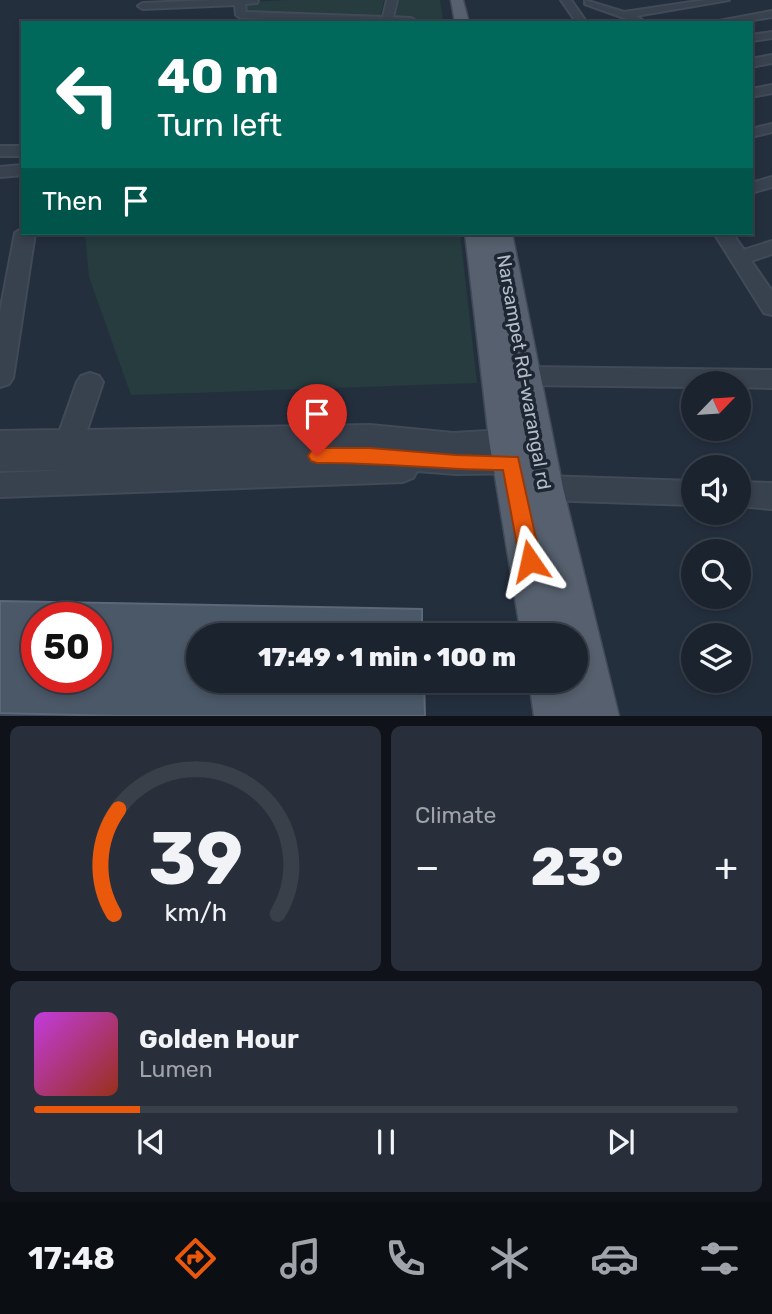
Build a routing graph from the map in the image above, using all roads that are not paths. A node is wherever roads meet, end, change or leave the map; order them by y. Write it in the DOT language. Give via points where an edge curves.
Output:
graph roads {
  1 [pos="265,0"];
  2 [pos="392,0"];
  3 [pos="445,0"];
  4 [pos="457,0"];
  5 [pos="601,0"];
  6 [pos="724,0"];
  7 [pos="240,1"];
  8 [pos="572,1"];
  9 [pos="588,2"];
  10 [pos="144,3"];
  11 [pos="214,15"];
  12 [pos="228,15"];
  13 [pos="241,15"];
  14 [pos="623,15"];
  15 [pos="772,15"];
  16 [pos="387,20"];
  17 [pos="411,21"];
  18 [pos="449,21"];
  19 [pos="461,21"];
  20 [pos="581,21"];
  21 [pos="589,21"];
  22 [pos="639,21"];
  23 [pos="728,21"];
  24 [pos="738,21"];
  25 [pos="772,35"];
  26 [pos="753,38"];
  27 [pos="772,59"];
  28 [pos="753,63"];
  29 [pos="772,89"];
  30 [pos="753,93"];
  31 [pos="772,126"];
  32 [pos="753,130"];
  33 [pos="0,151"];
  34 [pos="21,151"];
  35 [pos="21,170"];
  36 [pos="0,172"];
  37 [pos="772,182"];
  38 [pos="753,187"];
  39 [pos="25,235"];
  40 [pos="477,235"];
  41 [pos="500,235"];
  42 [pos="725,235"];
  43 [pos="735,235"];
  44 [pos="772,247"];
  45 [pos="744,256"];
  46 [pos="772,287"];
  47 [pos="772,308"];
  48 [pos="0,378"];
  49 [pos="526,379"];
  50 [pos="772,379"];
  51 [pos="90,382"];
  52 [pos="681,384"];
  53 [pos="751,384"];
  54 [pos="772,385"];
  55 [pos="70,440"];
  56 [pos="0,442"];
  57 [pos="453,453"];
  58 [pos="528,458"];
  59 [pos="0,460"];
  60 [pos="0,485"];
  61 [pos="681,490"];
  62 [pos="751,494"];
  63 [pos="772,495"];
  64 [pos="543,623"];
  65 [pos="555,693"];
  66 [pos="559,716"];
  67 [pos="594,716"];
  1 -- 7 [label="street"];
  2 -- 16 [label="street"];
  3 -- 18 [label="main road"];
  4 -- 19 [label="main road"];
  5 -- 9 [label="street"];
  6 -- 14 [label="street"];
  7 -- 10 [label="street"];
  7 -- 13 [label="street"];
  8 -- 9 [label="street"];
  8 -- 20 [label="street"];
  8 -- 21 [label="street"];
  9 -- 14 [label="street"];
  10 -- 11 [label="street" via="141,11"];
  12 -- 13 [label="street"];
  13 -- 16 [label="street"];
  14 -- 22 [label="street"];
  15 -- 23 [label="street"];
  15 -- 24 [label="street"];
  16 -- 17 [label="street"];
  25 -- 26 [label="street"];
  27 -- 28 [label="street"];
  29 -- 30 [label="street"];
  31 -- 32 [label="street"];
  33 -- 34 [label="street"];
  35 -- 36 [label="street"];
  37 -- 38 [label="street"];
  39 -- 48 [label="street"];
  40 -- 58 [label="main road, Narsampet Rd-warangal rd"];
  41 -- 49 [label="main road, Narsampet Rd-warangal rd"];
  42 -- 45 [label="street"];
  43 -- 45 [label="street"];
  44 -- 45 [label="street"];
  45 -- 46 [label="street"];
  45 -- 47 [label="street"];
  49 -- 50 [label="street"];
  49 -- 52 [label="street"];
  49 -- 58 [label="main road, Narsampet Rd-warangal rd"];
  51 -- 55 [label="street"];
  53 -- 54 [label="street"];
  55 -- 56 [label="street"];
  55 -- 57 [label="street" via="370,436"];
  57 -- 58 [label="street"];
  57 -- 59 [label="street"];
  57 -- 60 [label="street" via="361,473"];
  58 -- 61 [label="street"];
  58 -- 64 [label="main road, Narsampet Rd-warangal rd"];
  58 -- 67 [label="main road, Narsampet Rd-warangal rd"];
  62 -- 63 [label="street"];
  65 -- 66 [label="main road"];
}
